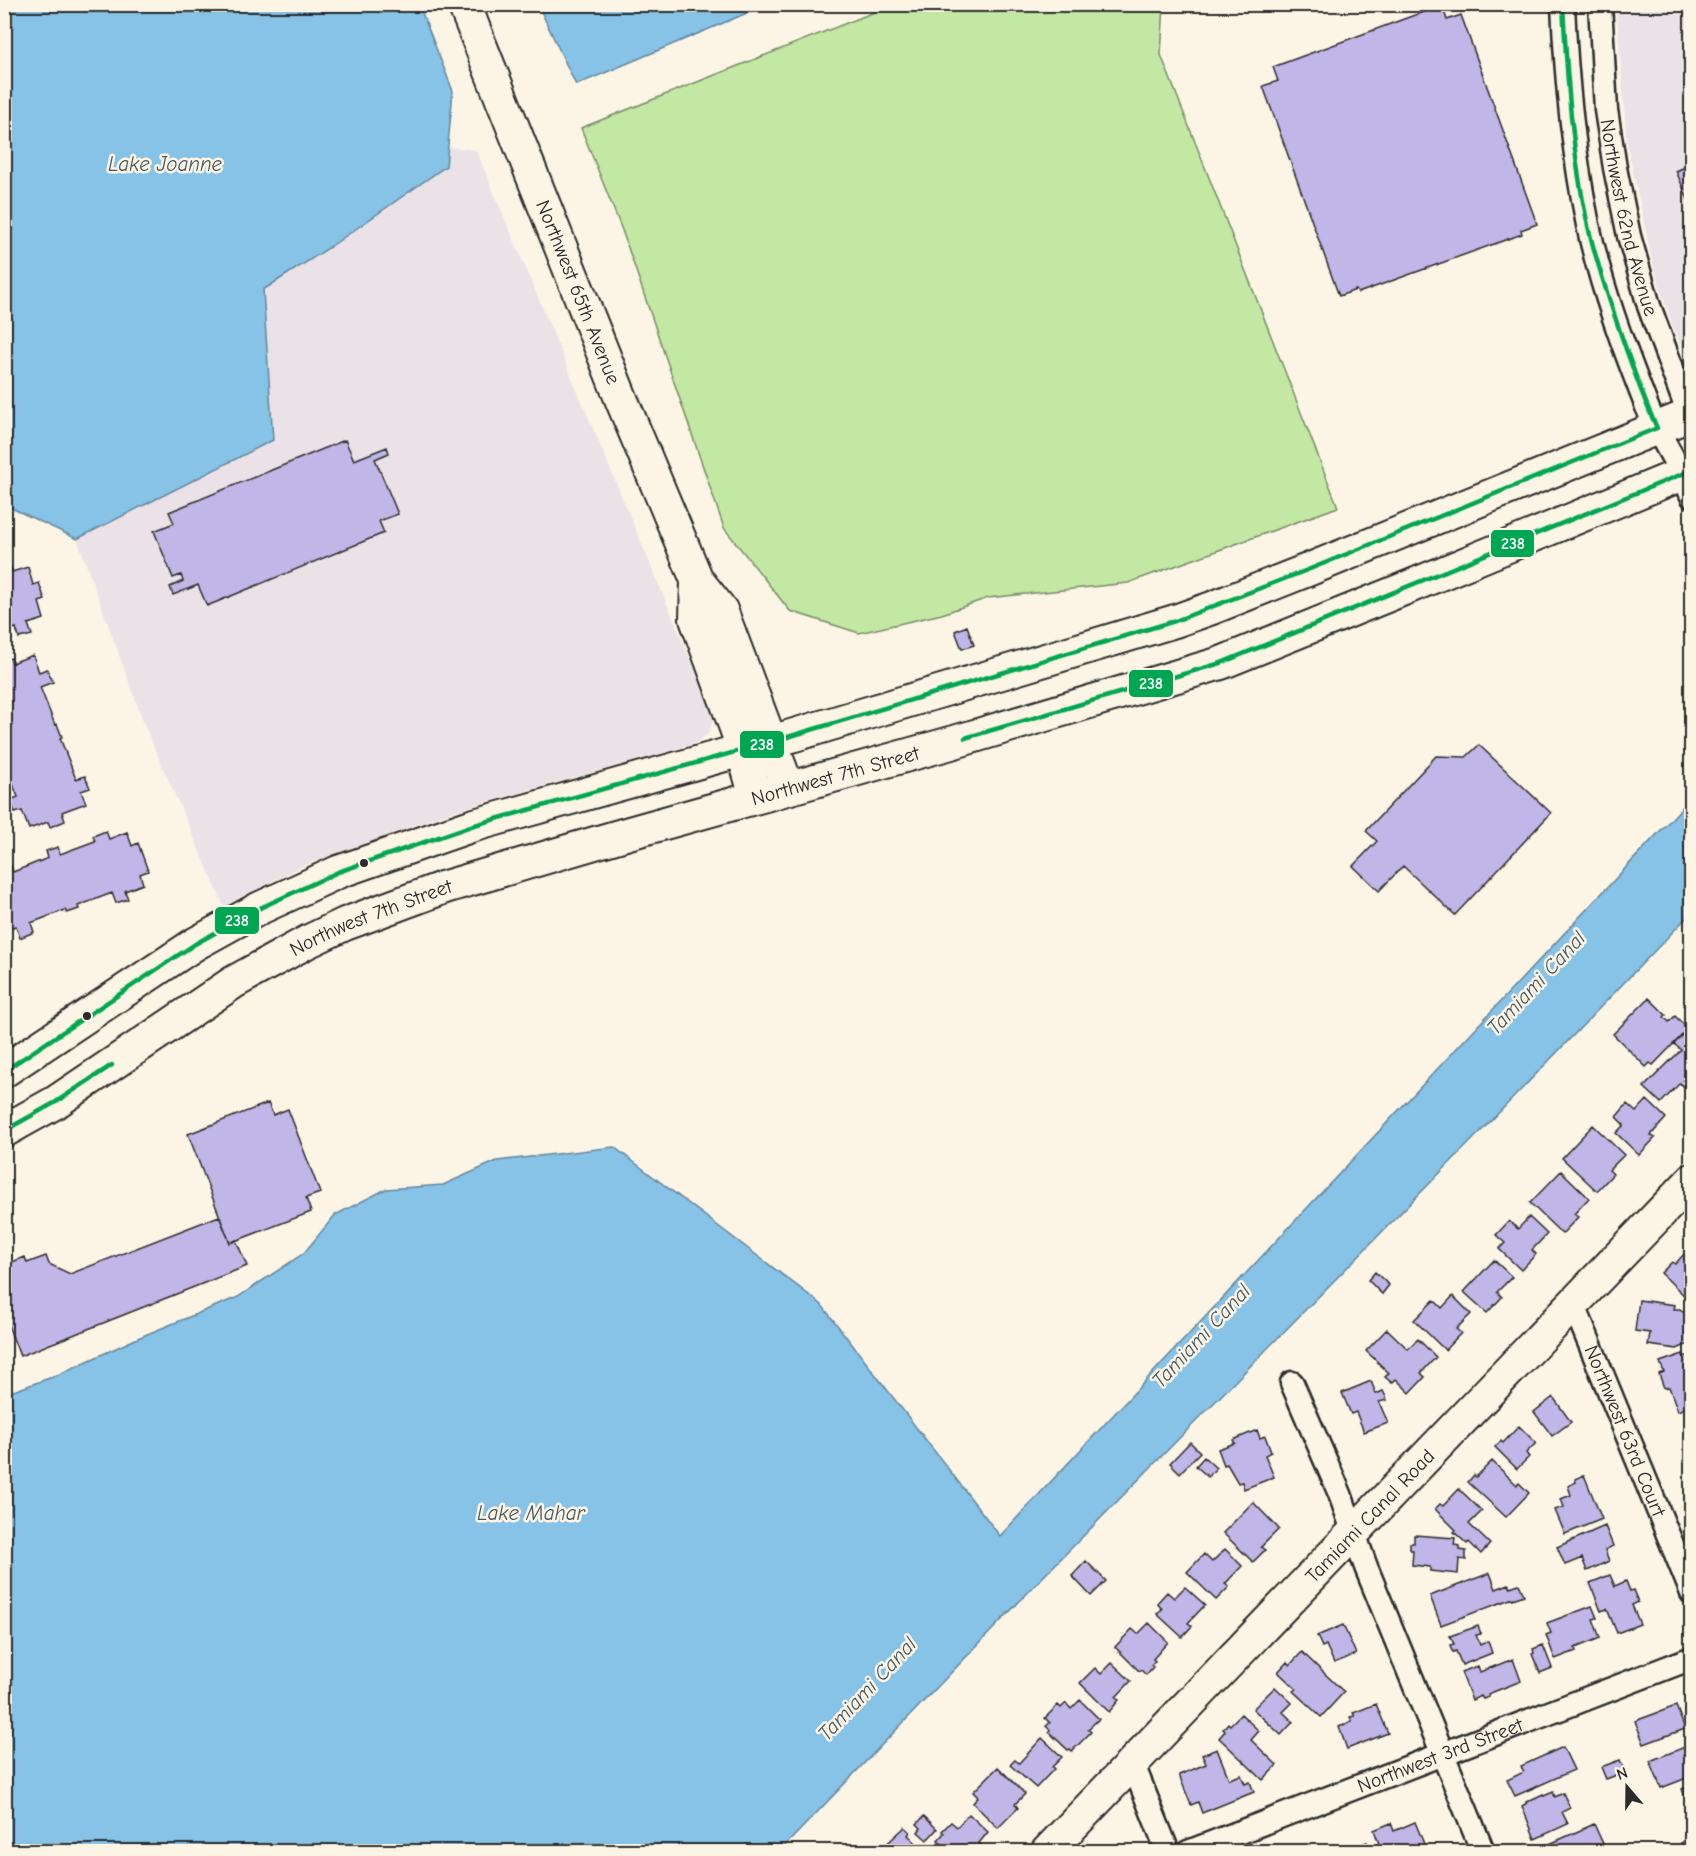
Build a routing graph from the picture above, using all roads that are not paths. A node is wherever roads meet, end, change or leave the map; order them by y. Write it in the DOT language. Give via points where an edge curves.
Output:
graph roads {
  1 [pos="464,4"];
  2 [pos="1563,4"];
  3 [pos="1600,4"];
  4 [pos="1691,417"];
  5 [pos="1658,428"];
  6 [pos="1688,480"];
  7 [pos="756,746"];
  8 [pos="788,788"];
  9 [pos="756,797"];
  10 [pos="4,1071"];
  11 [pos="4,1131"];
  12 [pos="1692,1180"];
  13 [pos="1573,1303"];
  14 [pos="1292,1383"];
  15 [pos="1353,1532"];
  16 [pos="1692,1593"];
  17 [pos="1692,1658"];
  18 [pos="1442,1753"];
  19 [pos="1132,1762"];
  20 [pos="1047,1851"];
  21 [pos="1168,1851"];
  22 [pos="1188,1851"];
  23 [pos="1483,1851"];
  1 -- 7 [label="main road, Northwest 65th Avenue" via="697,580 696,619 737,731"];
  2 -- 5 [label="street, Northwest 62nd Avenue" via="1570,114 1588,226 1625,348"];
  3 -- 4 [label="street, Northwest 62nd Avenue" via="1606,110 1625,214 1647,297"];
  4 -- 5 [label="main road"];
  5 -- 6 [label="street, Northwest 62nd Avenue"];
  5 -- 7 [label="main road" via="1212,608"];
  6 -- 8 [label="main road, Northwest 7th Street" via="1221,663"];
  7 -- 8 [label="main road, Northwest 65th Avenue"];
  7 -- 9 [label="main road, Northwest 65th Avenue"];
  7 -- 10 [label="main road" via="471,826 338,872 195,944"];
  8 -- 9 [label="main road, Northwest 7th Street"];
  9 -- 11 [label="main road, Northwest 7th Street" via="445,887 345,924 234,982 56,1102"];
  12 -- 13 [label="main road, Tamiami Canal Road"];
  13 -- 15 [label="main road, Tamiami Canal Road"];
  13 -- 16 [label="street, Northwest 63rd Court"];
  14 -- 15 [label="street"];
  15 -- 18 [label="street"];
  15 -- 19 [label="main road, Tamiami Canal Road"];
  17 -- 18 [label="street, Northwest 3rd Street"];
  18 -- 22 [label="street, Northwest 3rd Street"];
  18 -- 23 [label="street"];
  19 -- 20 [label="main road, Tamiami Canal Road"];
  19 -- 21 [label="street"];
}
